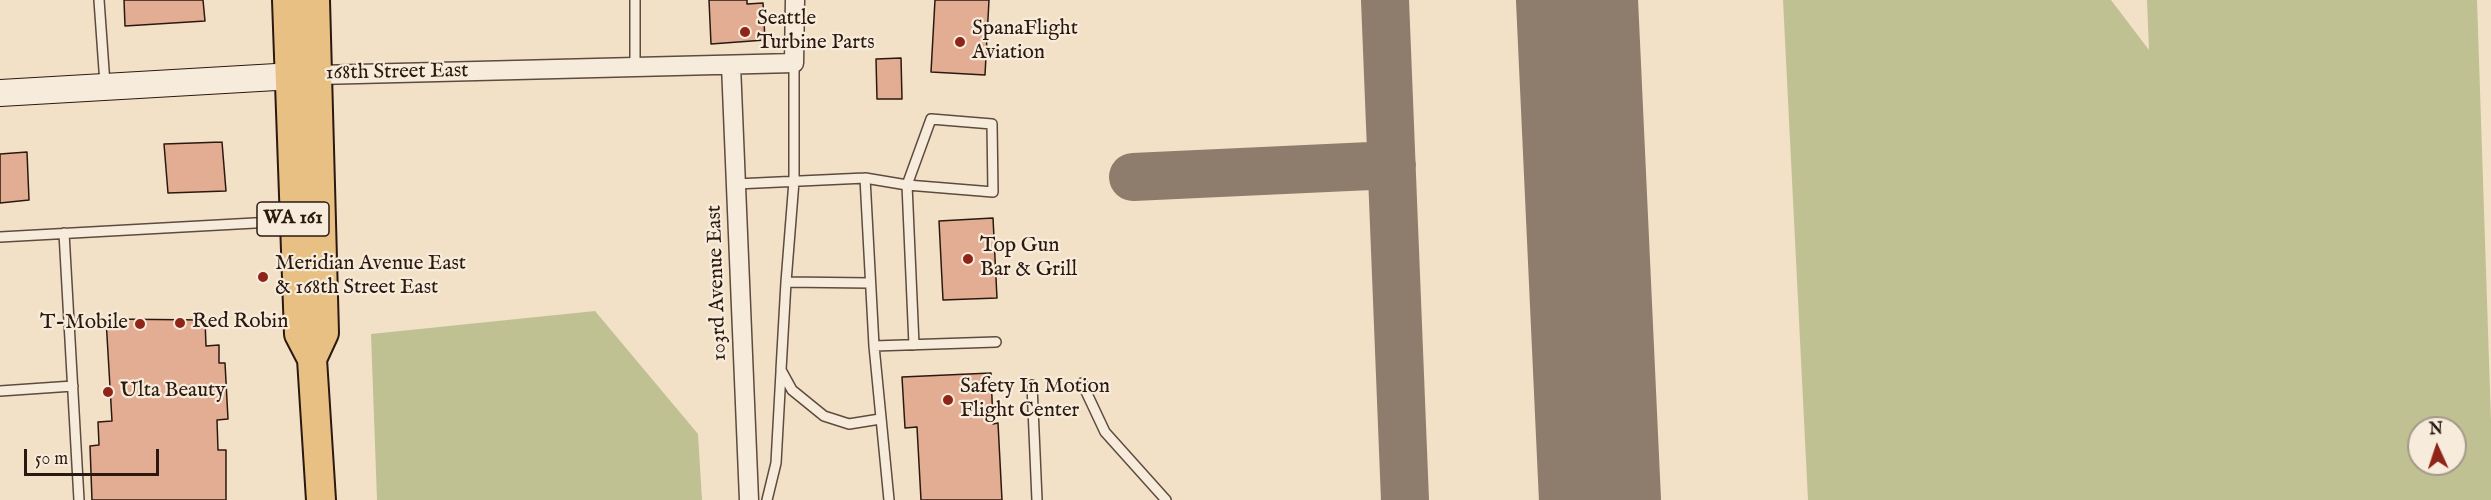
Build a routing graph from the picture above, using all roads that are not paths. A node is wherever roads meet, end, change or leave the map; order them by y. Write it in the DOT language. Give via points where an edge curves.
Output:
graph roads {
  1 [pos="99,0"];
  2 [pos="286,0"];
  3 [pos="315,0"];
  4 [pos="635,0"];
  5 [pos="795,0"];
  6 [pos="794,63"];
  7 [pos="732,65"];
  8 [pos="635,67"];
  9 [pos="318,75"];
  10 [pos="289,76"];
  11 [pos="105,87"];
  12 [pos="0,93"];
  13 [pos="865,178"];
  14 [pos="795,181"];
  15 [pos="736,184"];
  16 [pos="907,185"];
  17 [pos="293,221"];
  18 [pos="64,233"];
  19 [pos="0,237"];
  20 [pos="786,282"];
  21 [pos="870,283"];
  22 [pos="996,342"];
  23 [pos="914,345"];
  24 [pos="874,346"];
  25 [pos="312,359"];
  26 [pos="781,370"];
  27 [pos="1082,383"];
  28 [pos="1032,385"];
  29 [pos="73,386"];
  30 [pos="0,391"];
  31 [pos="880,419"];
  32 [pos="319,497"];
  33 [pos="79,500"];
  34 [pos="749,500"];
  35 [pos="767,500"];
  36 [pos="890,500"];
  37 [pos="1037,500"];
  38 [pos="1166,500"];
  1 -- 11 [label="lane"];
  2 -- 10 [label="main road, WA 161"];
  3 -- 9 [label="main road, WA 161"];
  4 -- 8 [label="lane"];
  5 -- 6 [label="street"];
  6 -- 7 [label="street, 168th Street East"];
  6 -- 14 [label="lane"];
  7 -- 8 [label="street, 168th Street East"];
  7 -- 15 [label="street, 103rd Avenue East"];
  8 -- 9 [label="street, 168th Street East"];
  9 -- 10 [label="street, 168th Street East"];
  9 -- 25 [label="main road, WA 161" via="324,333"];
  10 -- 11 [label="street, 168th Street East"];
  10 -- 17 [label="main road, WA 161"];
  11 -- 12 [label="street, 168th Street East"];
  13 -- 14 [label="lane"];
  13 -- 16 [label="lane"];
  13 -- 21 [label="lane"];
  14 -- 15 [label="lane"];
  14 -- 20 [label="lane"];
  15 -- 34 [label="street, 103rd Avenue East"];
  16 -- 16 [label="lane" via="993,192 992,124 931,119"];
  16 -- 23 [label="lane"];
  17 -- 18 [label="lane"];
  17 -- 25 [label="main road, WA 161" via="299,334"];
  18 -- 19 [label="lane"];
  18 -- 29 [label="lane"];
  20 -- 21 [label="lane"];
  20 -- 26 [label="lane"];
  21 -- 24 [label="lane"];
  22 -- 23 [label="lane"];
  23 -- 24 [label="lane"];
  24 -- 31 [label="lane"];
  25 -- 32 [label="main road, WA 161"];
  26 -- 31 [label="lane" via="792,390 824,416 849,424"];
  26 -- 35 [label="lane" via="776,463"];
  27 -- 38 [label="lane" via="1105,432"];
  28 -- 37 [label="lane"];
  29 -- 30 [label="lane"];
  29 -- 33 [label="lane"];
  31 -- 36 [label="lane"];
}
